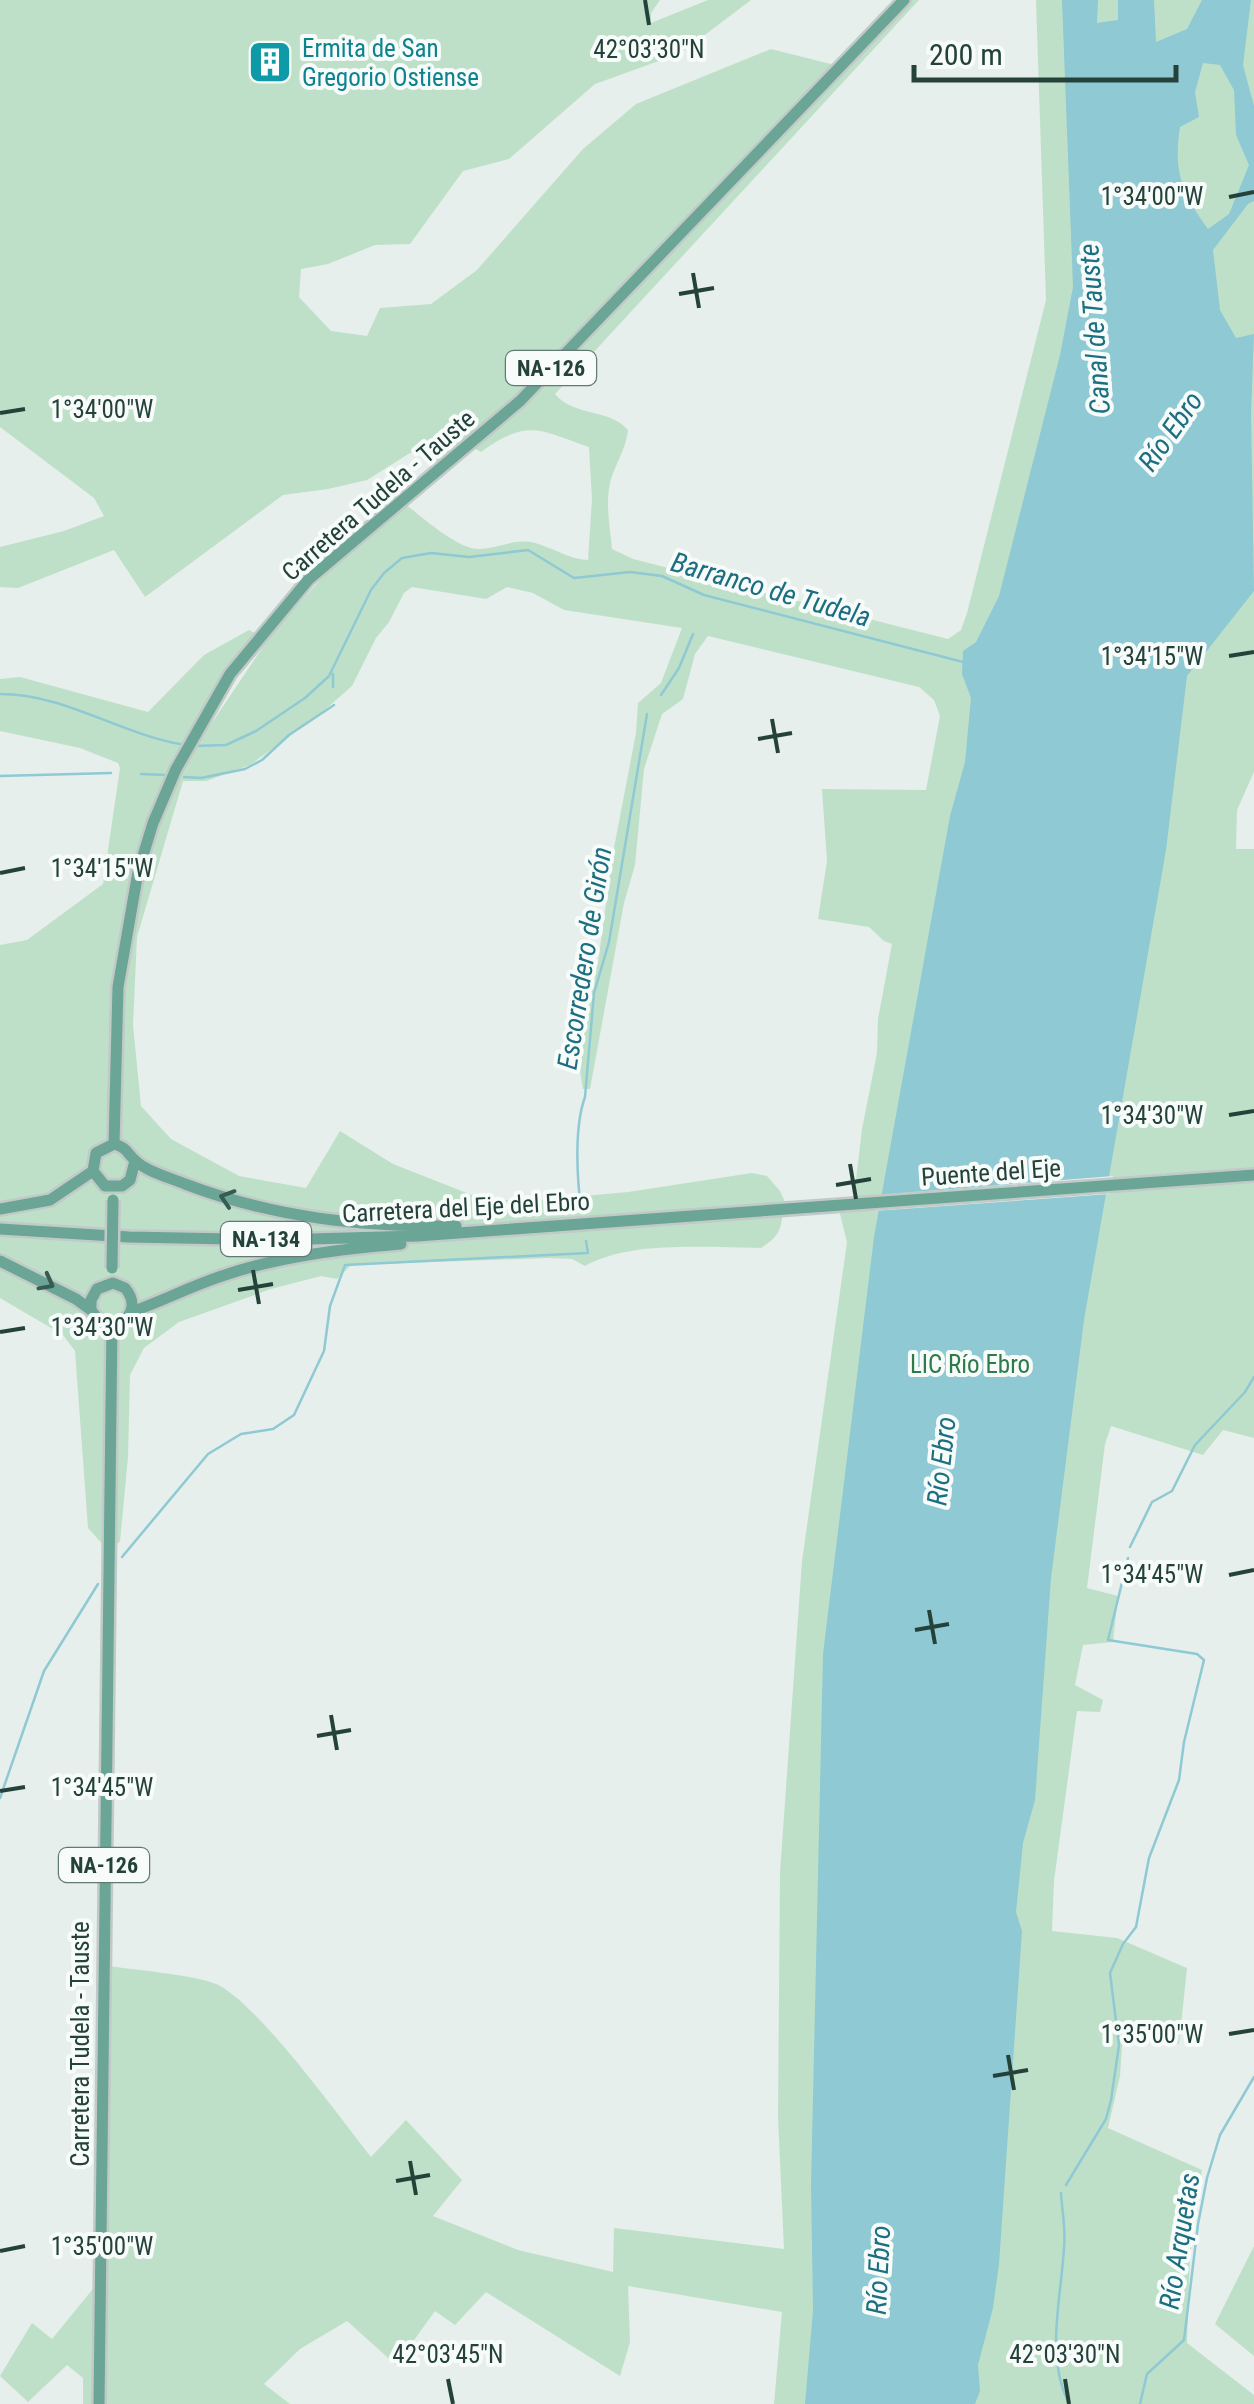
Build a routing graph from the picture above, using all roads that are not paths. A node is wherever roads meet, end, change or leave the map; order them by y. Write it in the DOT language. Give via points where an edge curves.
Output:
graph roads {
  1 [pos="904,0"];
  2 [pos="114,1144"];
  3 [pos="135,1162"];
  4 [pos="93,1171"];
  5 [pos="1254,1175"];
  6 [pos="114,1194"];
  7 [pos="0,1209"];
  8 [pos="754,1211"];
  9 [pos="609,1221"];
  10 [pos="532,1227"];
  11 [pos="0,1229"];
  12 [pos="0,1261"];
  13 [pos="113,1283"];
  14 [pos="91,1310"];
  15 [pos="132,1312"];
  16 [pos="112,1326"];
  17 [pos="100,2404"];
  1 -- 2 [label="main road, Carretera Tudela - Tauste / NA-126" via="520,401 309,578 230,674 153,823 127,926 118,986"];
  2 -- 3 [label="main road"];
  2 -- 4 [label="main road" via="96,1154"];
  3 -- 6 [label="main road" via="130,1180"];
  10 -- 3 [label="main road, one-way" via="318,1221 221,1197"];
  4 -- 6 [label="main road"];
  4 -- 7 [label="main road" via="50,1200"];
  5 -- 8 [label="main road, Puente del Eje / NA-134"];
  6 -- 13 [label="main road, bridge"];
  8 -- 9 [label="main road, Carretera del Eje del Ebro / NA-134"];
  9 -- 10 [label="main road, Carretera del Eje del Ebro / NA-134"];
  9 -- 15 [label="main road" via="295,1257 229,1273"];
  10 -- 11 [label="main road, Carretera del Eje del Ebro / NA-134" via="276,1240"];
  12 -- 14 [label="main road, one-way"];
  13 -- 14 [label="main road" via="98,1289"];
  13 -- 15 [label="main road" via="130,1294"];
  14 -- 16 [label="main road"];
  15 -- 16 [label="main road"];
  16 -- 17 [label="main road, Carretera Tudela - Tauste / NA-126"];
}
